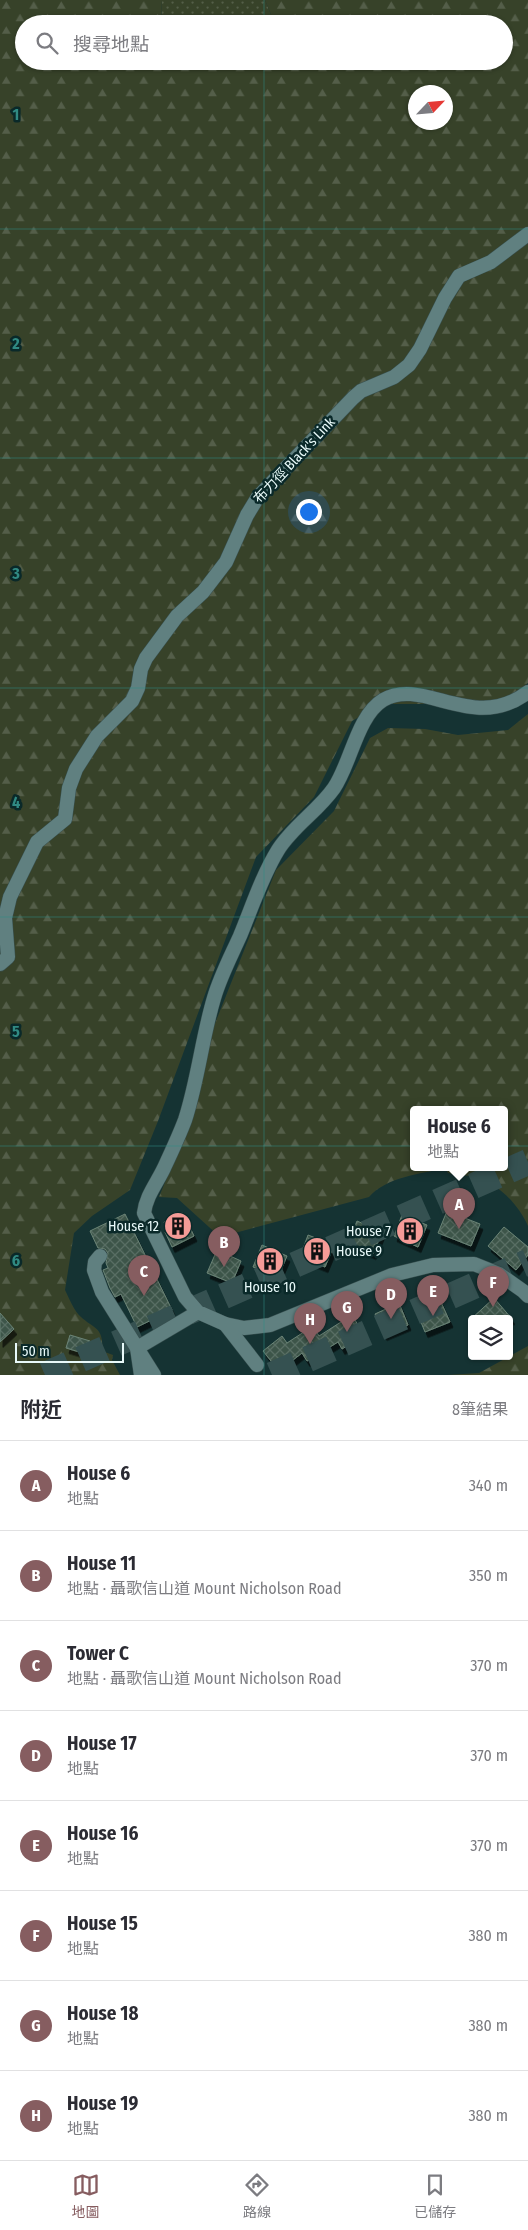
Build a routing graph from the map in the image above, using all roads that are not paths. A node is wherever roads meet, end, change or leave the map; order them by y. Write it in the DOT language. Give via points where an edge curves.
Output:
graph roads {
  1 [pos="528,234"];
  2 [pos="528,692"];
  3 [pos="0,964"];
  4 [pos="100,1256"];
  5 [pos="528,1296"];
  6 [pos="198,1312"];
  7 [pos="226,1324"];
  8 [pos="137,1348"];
  9 [pos="257,1365"];
  10 [pos="141,1375"];
  11 [pos="154,1375"];
  1 -- 3 [label="street, 布力徑 Black's Link" via="491,262 459,276 409,365 394,377 361,391 353,398 254,502 226,562 203,592 168,627 144,661 132,701 97,736 78,766 70,784 65,819 37,842 10,898 5,918 8,957"];
  2 -- 6 [label="street" via="510,702 481,708 461,707 402,694 377,704 366,719 334,788 279,848 267,869 214,998 185,1120 145,1206 145,1218 185,1297"];
  4 -- 8 [label="street" via="94,1270 102,1292"];
  5 -- 7 [label="street" via="499,1274 474,1264 433,1265 392,1275 270,1325 244,1328"];
  6 -- 7 [label="street"];
  6 -- 8 [label="street"];
  7 -- 9 [label="street"];
  8 -- 10 [label="street"];
  8 -- 11 [label="street"];
}
